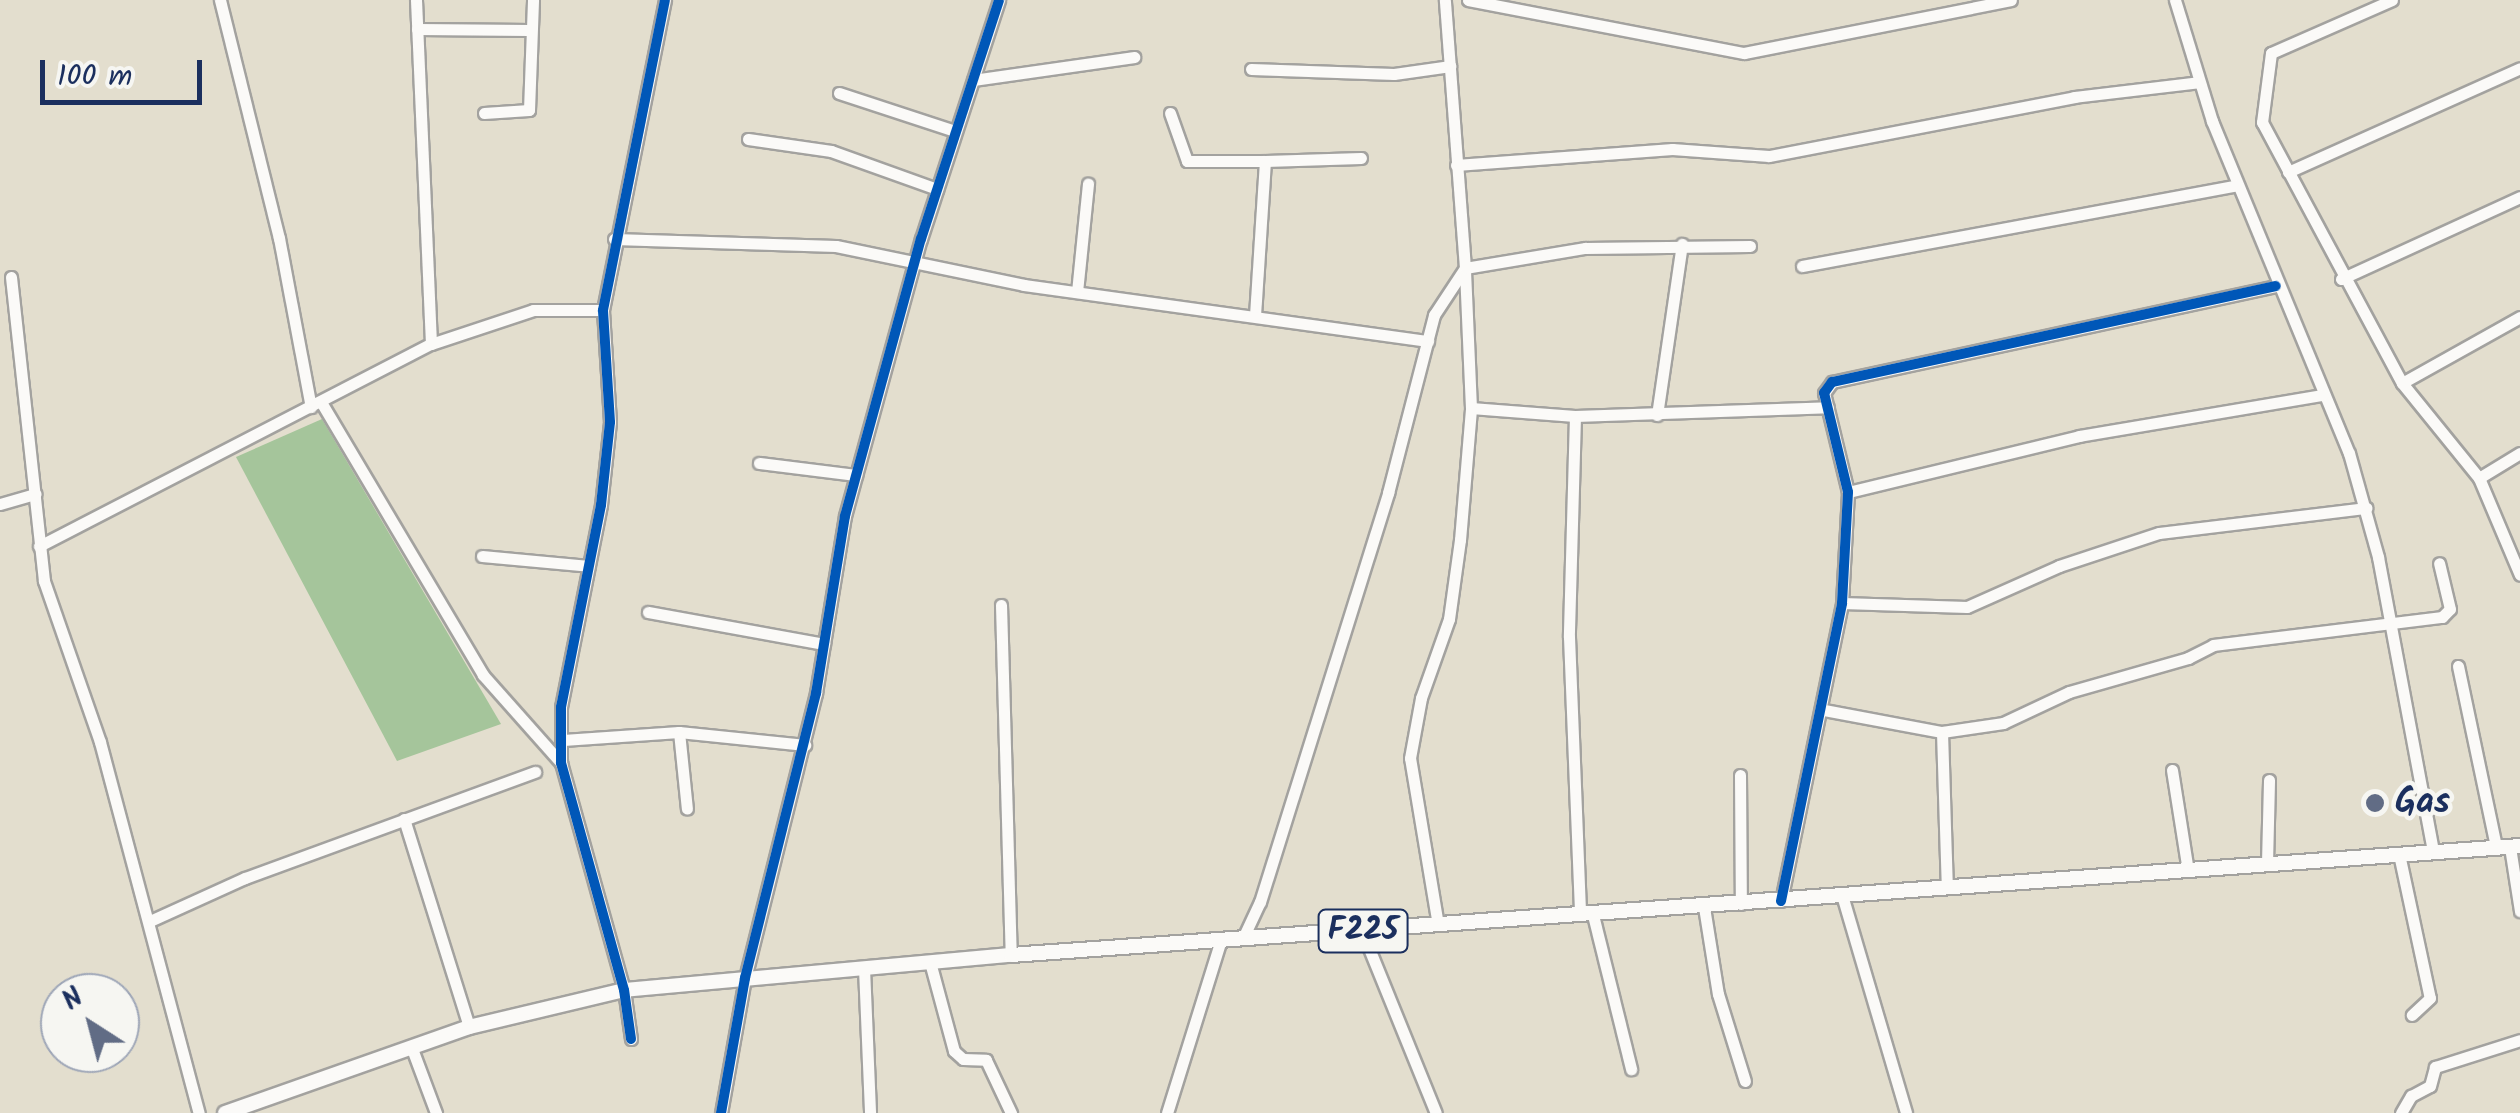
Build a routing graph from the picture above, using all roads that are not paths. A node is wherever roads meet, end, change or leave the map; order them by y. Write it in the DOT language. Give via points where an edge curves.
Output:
graph roads {
  1 [pos="220,0"];
  2 [pos="416,0"];
  3 [pos="533,0"];
  4 [pos="666,0"];
  5 [pos="998,0"];
  6 [pos="1446,0"];
  7 [pos="1468,0"];
  8 [pos="2011,0"];
  9 [pos="2175,0"];
  10 [pos="2392,0"];
  11 [pos="418,29"];
  12 [pos="529,30"];
  13 [pos="1134,57"];
  14 [pos="1450,66"];
  15 [pos="2520,68"];
  16 [pos="1251,69"];
  17 [pos="973,80"];
  18 [pos="2199,82"];
  19 [pos="840,93"];
  20 [pos="484,113"];
  21 [pos="1170,114"];
  22 [pos="955,132"];
  23 [pos="748,139"];
  24 [pos="1361,158"];
  25 [pos="1265,161"];
  26 [pos="1456,164"];
  27 [pos="2288,172"];
  28 [pos="1088,184"];
  29 [pos="2237,185"];
  30 [pos="937,189"];
  31 [pos="2520,197"];
  32 [pos="614,240"];
  33 [pos="1682,244"];
  34 [pos="1750,246"];
  35 [pos="1802,266"];
  36 [pos="913,267"];
  37 [pos="1465,268"];
  38 [pos="11,277"];
  39 [pos="2340,279"];
  40 [pos="2276,286"];
  41 [pos="1077,292"];
  42 [pos="602,310"];
  43 [pos="1255,316"];
  44 [pos="2520,317"];
  45 [pos="1428,340"];
  46 [pos="431,344"];
  47 [pos="2402,384"];
  48 [pos="2322,394"];
  49 [pos="316,405"];
  50 [pos="1828,406"];
  51 [pos="1471,408"];
  52 [pos="1657,415"];
  53 [pos="1575,416"];
  54 [pos="2520,453"];
  55 [pos="758,463"];
  56 [pos="856,475"];
  57 [pos="2479,478"];
  58 [pos="1848,492"];
  59 [pos="36,494"];
  60 [pos="0,504"];
  61 [pos="2366,508"];
  62 [pos="39,546"];
  63 [pos="482,556"];
  64 [pos="2439,563"];
  65 [pos="589,566"];
  66 [pos="2520,576"];
  67 [pos="1842,603"];
  68 [pos="1001,605"];
  69 [pos="648,612"];
  70 [pos="2390,623"];
  71 [pos="824,644"];
  72 [pos="2458,666"];
  73 [pos="1824,710"];
  74 [pos="680,732"];
  75 [pos="1942,732"];
  76 [pos="563,740"];
  77 [pos="804,745"];
  78 [pos="560,763"];
  79 [pos="2172,770"];
  80 [pos="535,772"];
  81 [pos="1740,774"];
  82 [pos="2269,780"];
  83 [pos="687,810"];
  84 [pos="404,819"];
  85 [pos="2509,847"];
  86 [pos="2434,852"];
  87 [pos="2399,854"];
  88 [pos="2268,863"];
  89 [pos="2188,871"];
  90 [pos="1946,887"];
  91 [pos="1842,894"];
  92 [pos="1781,901"];
  93 [pos="1741,904"];
  94 [pos="1704,907"];
  95 [pos="2520,911"];
  96 [pos="1586,915"];
  97 [pos="150,922"];
  98 [pos="1438,925"];
  99 [pos="1362,931"];
  100 [pos="1242,938"];
  101 [pos="1221,940"];
  102 [pos="1011,955"];
  103 [pos="930,962"];
  104 [pos="864,968"];
  105 [pos="745,978"];
  106 [pos="624,990"];
  107 [pos="2412,1016"];
  108 [pos="468,1027"];
  109 [pos="631,1040"];
  110 [pos="2520,1040"];
  111 [pos="411,1046"];
  112 [pos="1631,1069"];
  113 [pos="1745,1082"];
  114 [pos="199,1113"];
  115 [pos="225,1113"];
  116 [pos="436,1113"];
  117 [pos="721,1113"];
  118 [pos="870,1113"];
  119 [pos="1011,1113"];
  120 [pos="1167,1113"];
  121 [pos="1436,1113"];
  122 [pos="1906,1113"];
  123 [pos="2401,1113"];
  1 -- 49 [label="street"];
  2 -- 11 [label="street"];
  3 -- 12 [label="street"];
  4 -- 32 [label="street"];
  5 -- 17 [label="street"];
  6 -- 14 [label="street"];
  7 -- 8 [label="street" via="1744,53"];
  9 -- 18 [label="street"];
  10 -- 27 [label="street" via="2279,49 2265,62 2269,91 2262,122"];
  11 -- 12 [label="street"];
  11 -- 46 [label="street"];
  12 -- 20 [label="street" via="528,110"];
  13 -- 17 [label="street"];
  14 -- 16 [label="street" via="1394,74"];
  14 -- 26 [label="street"];
  15 -- 27 [label="street"];
  17 -- 22 [label="street"];
  18 -- 26 [label="street" via="2074,97 1769,156 1672,150"];
  18 -- 29 [label="street"];
  19 -- 22 [label="street"];
  21 -- 25 [label="street" via="1187,161"];
  22 -- 30 [label="street"];
  23 -- 30 [label="street" via="830,151"];
  24 -- 25 [label="street"];
  25 -- 43 [label="street"];
  26 -- 37 [label="street"];
  27 -- 39 [label="street"];
  28 -- 41 [label="street"];
  29 -- 35 [label="street"];
  29 -- 40 [label="street"];
  30 -- 36 [label="street"];
  31 -- 39 [label="street"];
  32 -- 36 [label="street" via="780,239"];
  32 -- 42 [label="street"];
  33 -- 34 [label="street"];
  33 -- 37 [label="street" via="1585,248"];
  33 -- 52 [label="street"];
  36 -- 41 [label="street"];
  36 -- 56 [label="street"];
  37 -- 45 [label="street" via="1442,296"];
  37 -- 51 [label="street"];
  38 -- 59 [label="street"];
  39 -- 47 [label="street"];
  40 -- 48 [label="street"];
  40 -- 50 [label="street" via="1852,373 1824,393"];
  41 -- 43 [label="street"];
  42 -- 46 [label="street" via="533,310"];
  42 -- 65 [label="street" via="610,422"];
  43 -- 45 [label="street"];
  44 -- 47 [label="street"];
  45 -- 100 [label="street" via="1388,493 1260,902"];
  46 -- 49 [label="street"];
  47 -- 57 [label="street"];
  48 -- 58 [label="street" via="2133,425"];
  48 -- 61 [label="street"];
  49 -- 62 [label="street"];
  49 -- 78 [label="street" via="483,675"];
  50 -- 52 [label="street"];
  50 -- 58 [label="street"];
  51 -- 53 [label="street"];
  51 -- 98 [label="street" via="1448,620 1420,698 1410,758"];
  52 -- 53 [label="street"];
  53 -- 96 [label="street" via="1569,637"];
  54 -- 57 [label="street"];
  55 -- 56 [label="street"];
  56 -- 71 [label="street"];
  57 -- 66 [label="street"];
  58 -- 67 [label="street"];
  59 -- 60 [label="street"];
  59 -- 62 [label="street"];
  61 -- 67 [label="street" via="2159,533 2059,566 1967,607"];
  61 -- 70 [label="street"];
  62 -- 97 [label="street" via="56,622 100,742"];
  63 -- 65 [label="street"];
  64 -- 70 [label="street" via="2447,614"];
  65 -- 76 [label="street" via="567,665"];
  67 -- 73 [label="street"];
  68 -- 102 [label="street"];
  69 -- 71 [label="street"];
  70 -- 75 [label="street" via="2214,645 2069,692 2002,723"];
  70 -- 86 [label="street"];
  71 -- 77 [label="street"];
  72 -- 85 [label="street"];
  73 -- 75 [label="street"];
  73 -- 92 [label="street"];
  74 -- 76 [label="street"];
  74 -- 77 [label="street"];
  74 -- 83 [label="street"];
  75 -- 90 [label="street"];
  76 -- 78 [label="street"];
  77 -- 105 [label="street"];
  78 -- 106 [label="street"];
  79 -- 89 [label="street"];
  80 -- 84 [label="street"];
  81 -- 93 [label="street"];
  82 -- 88 [label="street"];
  84 -- 97 [label="street" via="245,878"];
  84 -- 108 [label="street"];
  85 -- 86 [label="main road, F225"];
  85 -- 95 [label="street"];
  86 -- 87 [label="main road, F225"];
  87 -- 88 [label="main road, F225"];
  87 -- 107 [label="street" via="2430,998"];
  88 -- 89 [label="main road, F225"];
  89 -- 90 [label="main road, F225"];
  90 -- 91 [label="main road, F225"];
  91 -- 92 [label="main road, F225"];
  91 -- 122 [label="street"];
  92 -- 93 [label="main road, F225"];
  93 -- 94 [label="main road, F225"];
  94 -- 96 [label="main road, F225"];
  94 -- 113 [label="street" via="1718,994"];
  96 -- 98 [label="main road, F225"];
  96 -- 112 [label="street"];
  97 -- 114 [label="street"];
  98 -- 99 [label="main road, F225"];
  99 -- 100 [label="main road, F225"];
  99 -- 121 [label="street"];
  100 -- 101 [label="main road, F225"];
  101 -- 102 [label="main road, F225"];
  101 -- 120 [label="street"];
  102 -- 103 [label="main road, F225"];
  103 -- 104 [label="main road, F225"];
  103 -- 119 [label="street" via="954,1051 963,1059 986,1060"];
  104 -- 105 [label="main road, F225"];
  104 -- 118 [label="street"];
  105 -- 106 [label="main road, F225"];
  105 -- 117 [label="street"];
  106 -- 108 [label="main road, F225"];
  106 -- 109 [label="street"];
  108 -- 111 [label="main road, F225"];
  110 -- 123 [label="street" via="2435,1067 2430,1086 2411,1096"];
  111 -- 115 [label="main road, F225"];
  111 -- 116 [label="street"];
}
